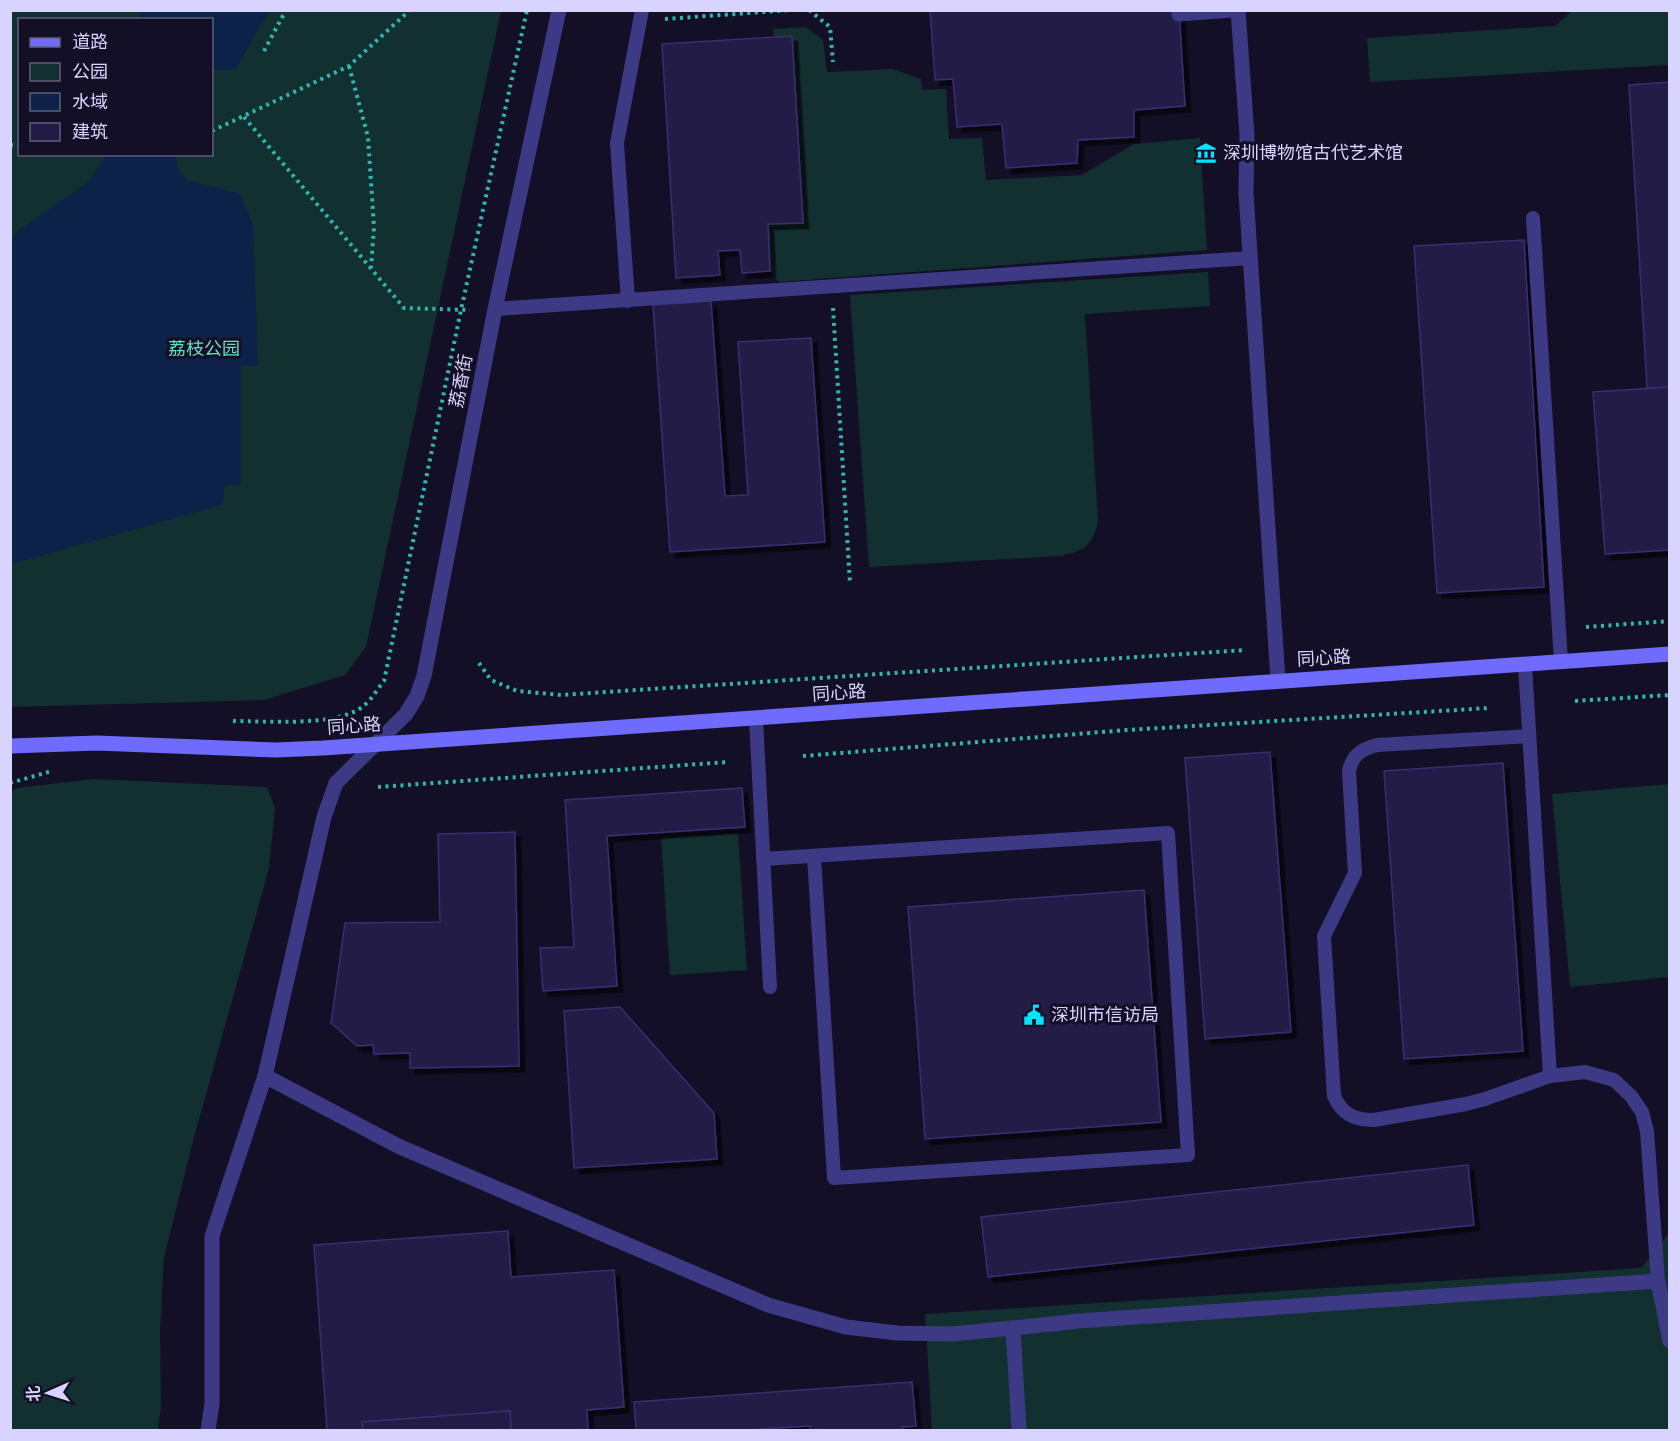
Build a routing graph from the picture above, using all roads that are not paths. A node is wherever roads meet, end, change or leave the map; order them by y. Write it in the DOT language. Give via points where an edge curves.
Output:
graph roads {
  1 [pos="559,10"];
  2 [pos="1232,10"];
  3 [pos="1238,10"];
  4 [pos="1179,14"];
  5 [pos="641,15"];
  6 [pos="1533,218"];
  7 [pos="1250,258"];
  8 [pos="628,301"];
  9 [pos="495,309"];
  10 [pos="1670,654"];
  11 [pos="1561,662"];
  12 [pos="1526,665"];
  13 [pos="1278,680"];
  14 [pos="756,719"];
  15 [pos="1529,736"];
  16 [pos="374,745"];
  17 [pos="10,746"];
  18 [pos="814,856"];
  19 [pos="763,859"];
  20 [pos="770,987"];
  21 [pos="265,1076"];
  22 [pos="1550,1076"];
  23 [pos="1658,1281"];
  24 [pos="1013,1328"];
  25 [pos="1670,1341"];
  26 [pos="208,1431"];
  27 [pos="1019,1431"];
  1 -- 9 [label="street, 荔香街"];
  2 -- 4 [label="street"];
  3 -- 7 [label="street" via="1248,135"];
  5 -- 8 [label="lane" via="617,143"];
  6 -- 11 [label="lane"];
  7 -- 8 [label="lane"];
  7 -- 13 [label="street"];
  8 -- 9 [label="lane"];
  9 -- 16 [label="street, 荔香街" via="424,676 406,714"];
  10 -- 11 [label="street, 同心路"];
  11 -- 12 [label="street, 同心路"];
  12 -- 13 [label="street, 同心路"];
  12 -- 15 [label="lane"];
  13 -- 14 [label="street, 同心路"];
  14 -- 16 [label="street, 同心路"];
  14 -- 19 [label="lane"];
  15 -- 22 [label="lane"];
  15 -- 22 [label="lane" via="1377,745 1365,748 1351,762 1355,873 1324,936 1331,1054 1334,1096 1339,1107 1361,1120 1485,1100"];
  16 -- 17 [label="street, 同心路" via="276,750 97,743"];
  16 -- 21 [label="street, 荔香街" via="336,783 324,817"];
  18 -- 18 [label="lane" via="834,1178 1188,1155 1168,833"];
  18 -- 19 [label="lane"];
  19 -- 20 [label="lane"];
  21 -- 24 [label="street" via="398,1146 768,1305 846,1327 897,1334"];
  21 -- 26 [label="street, 荔香街" via="212,1236 212,1404"];
  22 -- 23 [label="lane" via="1585,1072 1614,1080 1642,1112 1650,1158"];
  23 -- 24 [label="street"];
  23 -- 25 [label="street"];
  24 -- 27 [label="street"];
}
